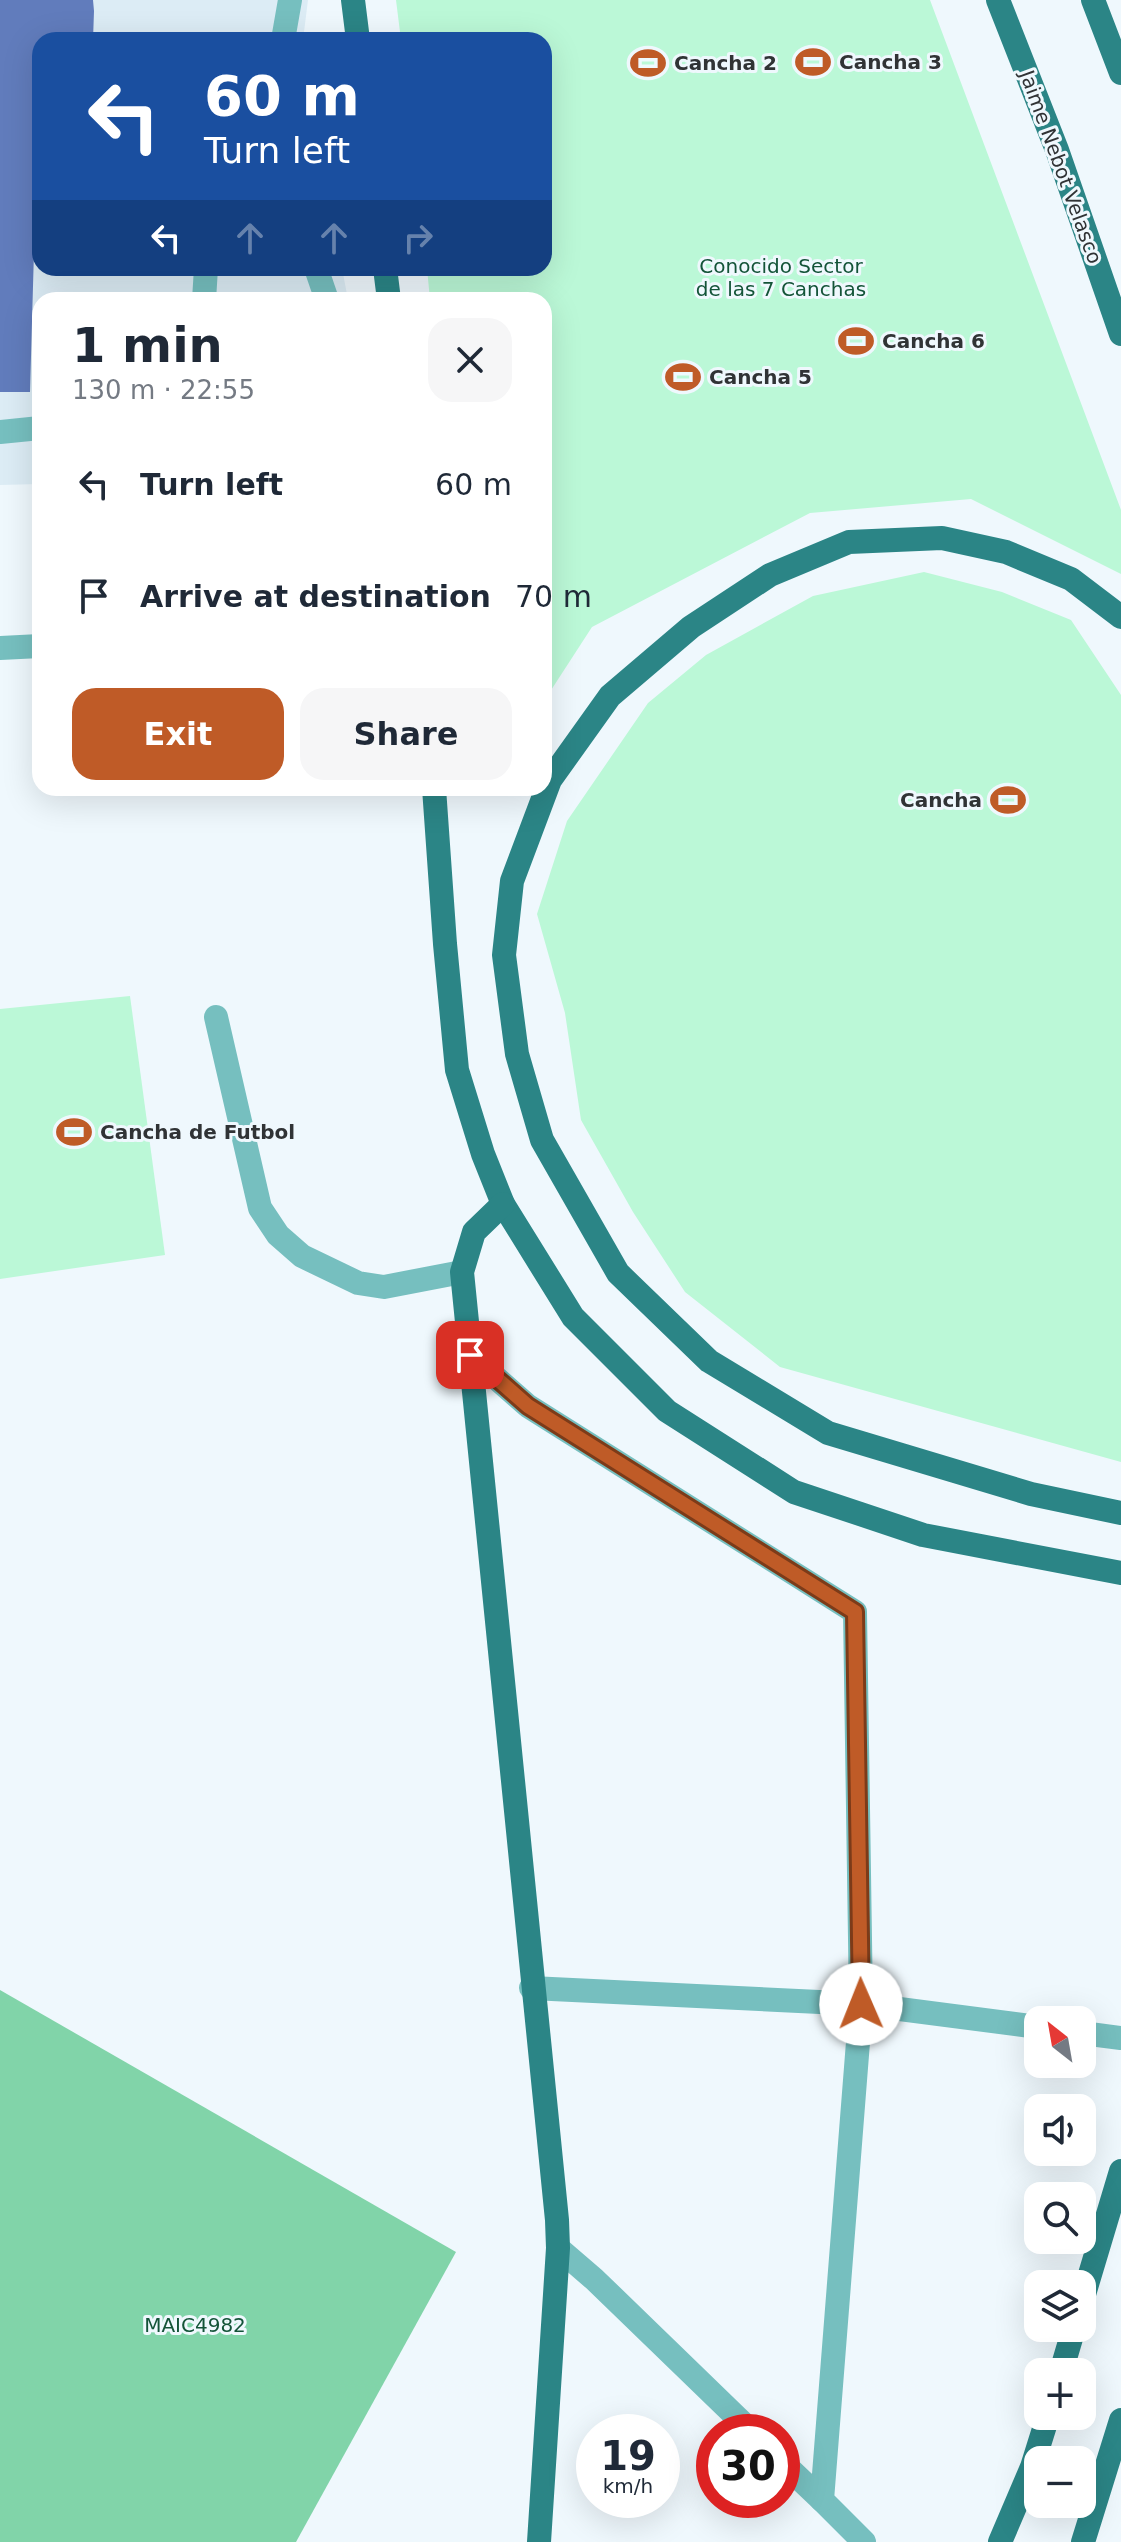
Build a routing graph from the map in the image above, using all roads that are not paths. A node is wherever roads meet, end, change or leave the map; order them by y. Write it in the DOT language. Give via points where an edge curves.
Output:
graph roads {
  1 [pos="290,0"];
  2 [pos="353,0"];
  3 [pos="998,0"];
  4 [pos="1093,0"];
  5 [pos="284,32"];
  6 [pos="357,32"];
  7 [pos="1121,73"];
  8 [pos="1121,334"];
  9 [pos="32,429"];
  10 [pos="0,432"];
  11 [pos="1121,617"];
  12 [pos="32,646"];
  13 [pos="0,648"];
  14 [pos="552,777"];
  15 [pos="435,796"];
  16 [pos="544,796"];
  17 [pos="216,1017"];
  18 [pos="503,1204"];
  19 [pos="462,1272"];
  20 [pos="470,1355"];
  21 [pos="1121,1513"];
  22 [pos="1121,1573"];
  23 [pos="531,1988"];
  24 [pos="861,2004"];
  25 [pos="1024,2025"];
  26 [pos="1096,2035"];
  27 [pos="1121,2038"];
  28 [pos="1121,2171"];
  29 [pos="558,2248"];
  30 [pos="1091,2270"];
  31 [pos="733,2414"];
  32 [pos="1121,2420"];
  33 [pos="1044,2430"];
  34 [pos="800,2479"];
  35 [pos="822,2500"];
  36 [pos="539,2542"];
  37 [pos="864,2542"];
  38 [pos="1000,2542"];
  39 [pos="1083,2542"];
  1 -- 5 [label="street"];
  2 -- 6 [label="main road"];
  3 -- 8 [label="main road, Jaime Nebot Velasco"];
  4 -- 7 [label="main road"];
  9 -- 10 [label="street"];
  11 -- 14 [label="main road" via="1071,579 1006,552 942,538 849,542 770,575 691,627 610,696"];
  12 -- 13 [label="street"];
  15 -- 18 [label="main road" via="457,1070"];
  16 -- 21 [label="main road" via="512,881 504,955 517,1054 542,1140 618,1273 709,1361 828,1433 1031,1494"];
  17 -- 19 [label="street" via="260,1208 278,1235 302,1256 358,1283 384,1287"];
  18 -- 19 [label="main road" via="474,1232"];
  18 -- 22 [label="main road" via="573,1317 667,1411 794,1492 923,1535"];
  19 -- 20 [label="main road"];
  20 -- 23 [label="main road"];
  20 -- 24 [label="street" via="528,1406 855,1612"];
  23 -- 24 [label="street"];
  23 -- 29 [label="main road"];
  24 -- 25 [label="street"];
  24 -- 35 [label="street"];
  26 -- 27 [label="street"];
  28 -- 30 [label="main road"];
  29 -- 31 [label="street"];
  29 -- 36 [label="main road"];
  32 -- 39 [label="main road"];
  33 -- 38 [label="main road"];
  34 -- 35 [label="street"];
  35 -- 37 [label="street"];
}
